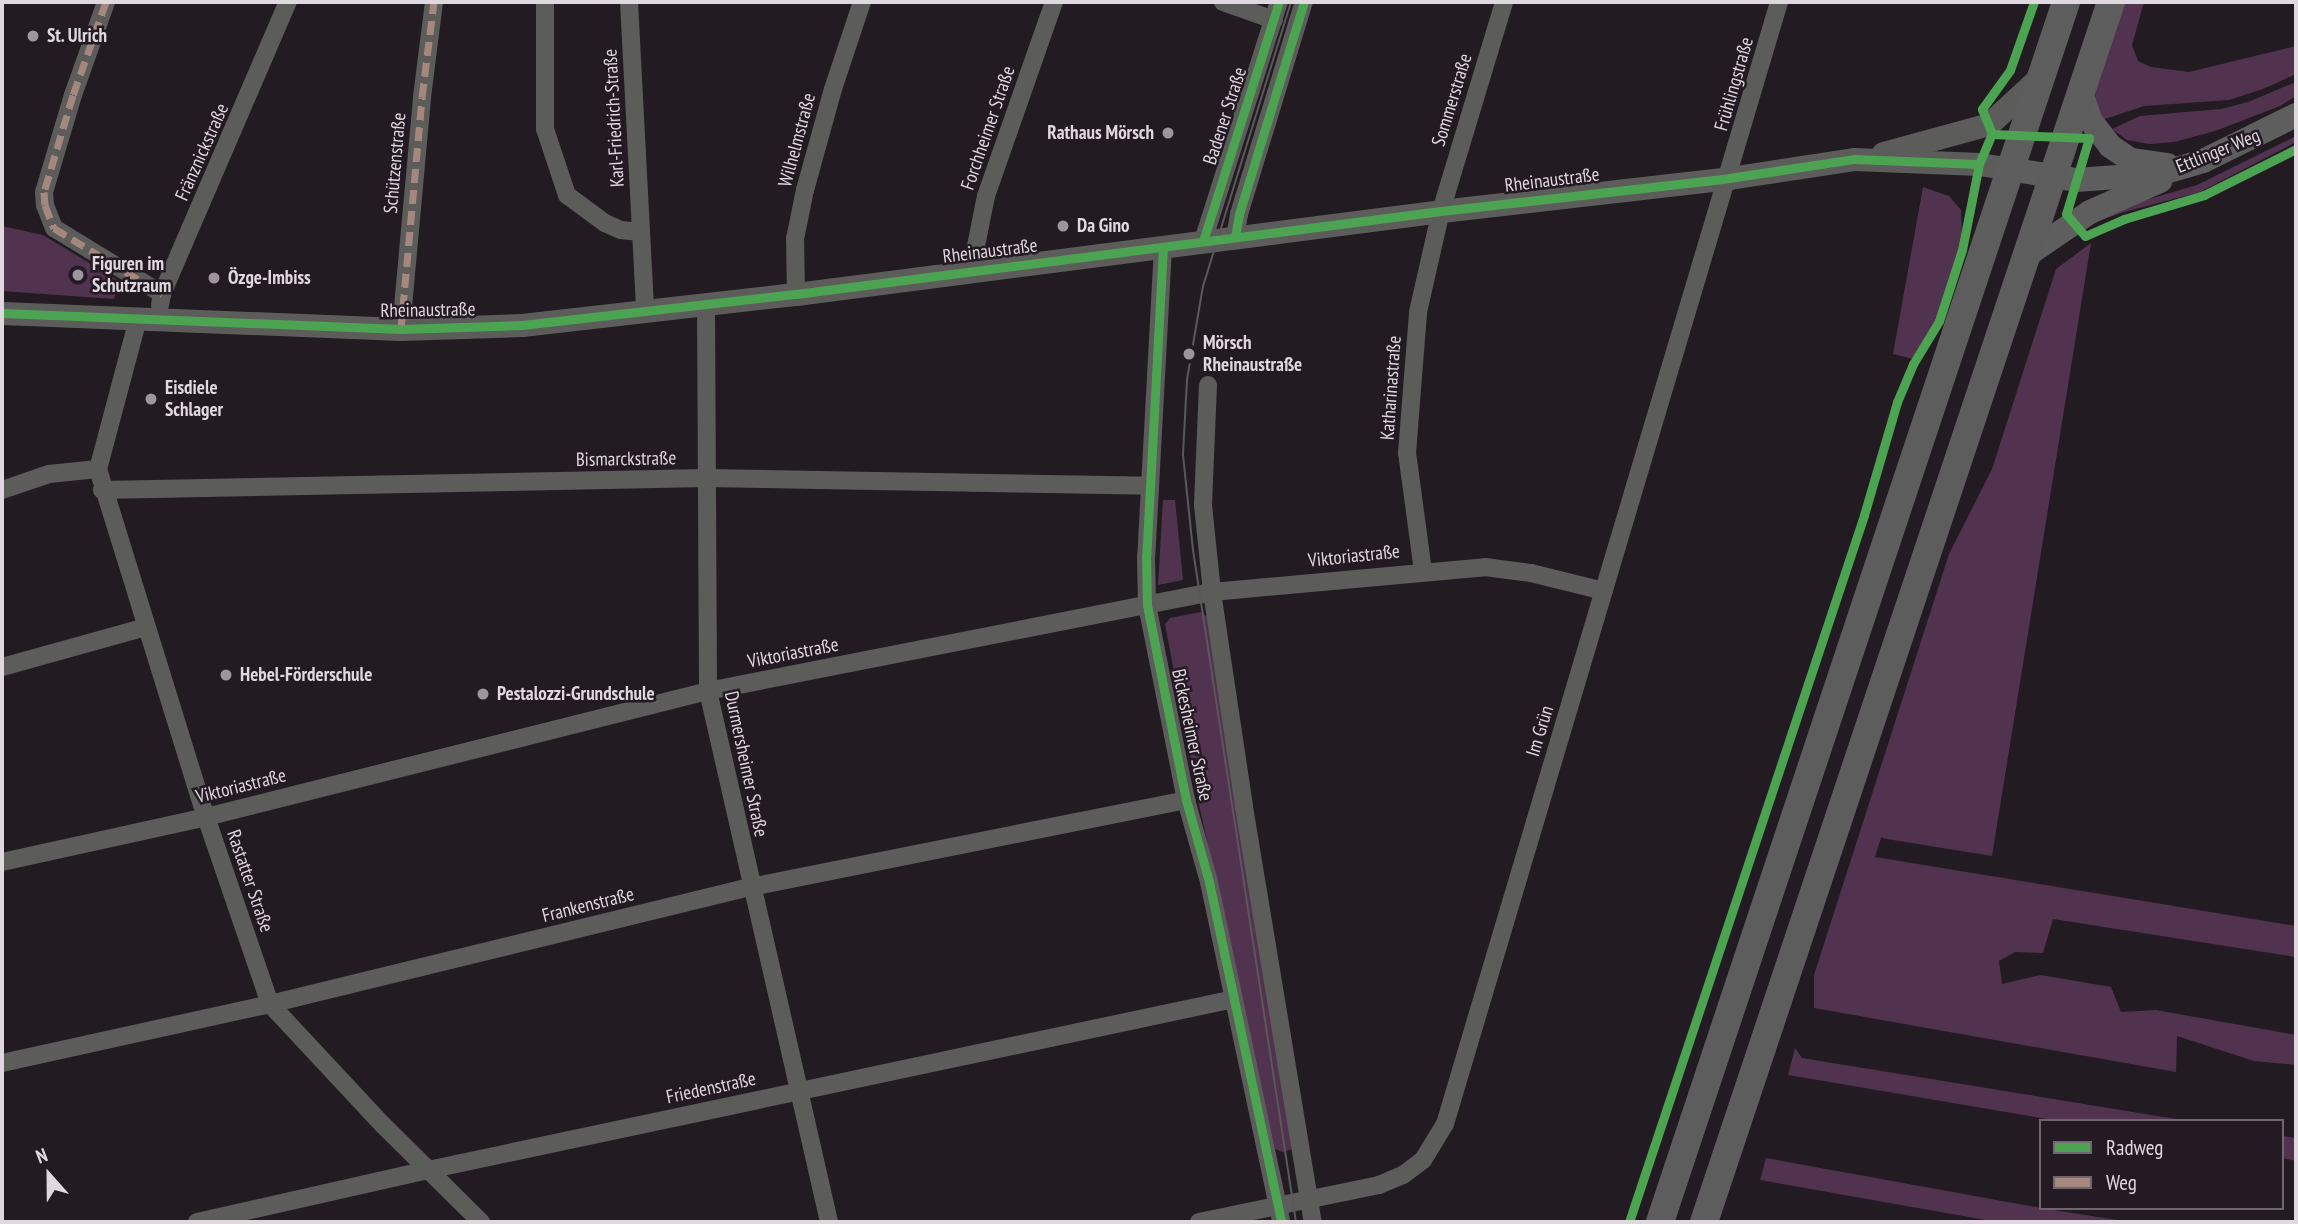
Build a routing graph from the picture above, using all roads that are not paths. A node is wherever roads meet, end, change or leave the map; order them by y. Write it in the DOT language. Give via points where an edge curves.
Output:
graph roads {
  1 [pos="106,2"];
  2 [pos="288,2"];
  3 [pos="434,2"];
  4 [pos="545,2"];
  5 [pos="629,2"];
  6 [pos="862,2"];
  7 [pos="1054,2"];
  8 [pos="1223,2"];
  9 [pos="1279,2"];
  10 [pos="1304,2"];
  11 [pos="1503,2"];
  12 [pos="1779,2"];
  13 [pos="2066,2"];
  14 [pos="2111,2"];
  15 [pos="1274,20"];
  16 [pos="2042,75"];
  17 [pos="2081,92"];
  18 [pos="2296,116"];
  19 [pos="1854,159"];
  20 [pos="2203,161"];
  21 [pos="2009,169"];
  22 [pos="1729,178"];
  23 [pos="2053,178"];
  24 [pos="1441,211"];
  25 [pos="640,232"];
  26 [pos="1235,237"];
  27 [pos="1203,241"];
  28 [pos="1163,247"];
  29 [pos="2027,255"];
  30 [pos="971,271"];
  31 [pos="162,294"];
  32 [pos="796,295"];
  33 [pos="706,305"];
  34 [pos="645,312"];
  35 [pos="2,313"];
  36 [pos="148,319"];
  37 [pos="401,329"];
  38 [pos="1208,385"];
  39 [pos="98,469"];
  40 [pos="706,478"];
  41 [pos="1150,486"];
  42 [pos="2,490"];
  43 [pos="102,490"];
  44 [pos="1423,571"];
  45 [pos="1604,591"];
  46 [pos="1213,592"];
  47 [pos="1147,604"];
  48 [pos="146,627"];
  49 [pos="2,667"];
  50 [pos="708,691"];
  51 [pos="1186,800"];
  52 [pos="206,817"];
  53 [pos="2,862"];
  54 [pos="751,887"];
  55 [pos="1234,999"];
  56 [pos="270,1003"];
  57 [pos="2,1063"];
  58 [pos="797,1091"];
  59 [pos="428,1170"];
  60 [pos="1290,1207"];
  61 [pos="197,1222"];
  62 [pos="481,1222"];
  63 [pos="829,1222"];
  64 [pos="1199,1222"];
  65 [pos="1313,1222"];
  66 [pos="1660,1222"];
  67 [pos="1704,1222"];
  1 -- 31 [label="street" via="73,95 44,205 54,228"];
  2 -- 31 [label="street, Fränznickstraße"];
  3 -- 37 [label="street, Schützenstraße"];
  4 -- 25 [label="street" via="545,129 567,195 605,223"];
  5 -- 25 [label="street, Karl-Friedrich-Straße"];
  6 -- 32 [label="street, Wilhelmstraße" via="805,190 795,239"];
  7 -- 30 [label="street, Forchheimer Straße" via="986,196"];
  8 -- 15 [label="street"];
  9 -- 15 [label="street, Badener Straße"];
  10 -- 26 [label="street"];
  11 -- 24 [label="street, Sommerstraße"];
  12 -- 22 [label="street, Frühlingstraße"];
  13 -- 16 [label="main road"];
  14 -- 17 [label="main road"];
  15 -- 27 [label="street, Badener Straße"];
  16 -- 19 [label="street" via="1989,124"];
  16 -- 21 [label="main road"];
  17 -- 20 [label="main road" via="2099,134 2132,160 2160,166"];
  17 -- 23 [label="main road"];
  18 -- 20 [label="main road, Ettlinger Weg"];
  19 -- 21 [label="street, Rheinaustraße"];
  19 -- 22 [label="street, Rheinaustraße"];
  20 -- 23 [label="main road, Ettlinger Weg" via="2131,178"];
  20 -- 29 [label="main road" via="2090,212"];
  21 -- 23 [label="main road, Ettlinger Weg"];
  21 -- 66 [label="main road"];
  22 -- 24 [label="street, Rheinaustraße"];
  22 -- 45 [label="street, Im Grün"];
  23 -- 29 [label="main road"];
  24 -- 26 [label="street, Rheinaustraße"];
  24 -- 44 [label="street, Katharinastraße" via="1418,312 1409,395 1407,453"];
  25 -- 34 [label="street, Karl-Friedrich-Straße"];
  26 -- 27 [label="street, Rheinaustraße"];
  27 -- 28 [label="street, Rheinaustraße"];
  28 -- 30 [label="street, Rheinaustraße"];
  28 -- 41 [label="street, Bickesheimer Straße"];
  29 -- 67 [label="main road"];
  30 -- 32 [label="street, Rheinaustraße"];
  31 -- 36 [label="street, Fränznickstraße"];
  32 -- 33 [label="street, Rheinaustraße"];
  33 -- 34 [label="street, Rheinaustraße"];
  33 -- 40 [label="street, Durmersheimer Straße"];
  34 -- 37 [label="street, Rheinaustraße" via="522,325"];
  35 -- 36 [label="street, Rheinaustraße"];
  36 -- 37 [label="street, Rheinaustraße"];
  36 -- 39 [label="street, Rastatter Straße"];
  38 -- 46 [label="street, Bickesheimer Straße" via="1203,505"];
  39 -- 42 [label="street" via="49,474"];
  39 -- 43 [label="street, Rastatter Straße"];
  40 -- 41 [label="street, Bismarckstraße"];
  40 -- 43 [label="street, Bismarckstraße"];
  40 -- 50 [label="street, Durmersheimer Straße"];
  41 -- 47 [label="street, Bickesheimer Straße"];
  43 -- 48 [label="street, Rastatter Straße"];
  44 -- 45 [label="street, Viktoriastraße" via="1485,567"];
  44 -- 46 [label="street, Viktoriastraße"];
  45 -- 60 [label="street, Im Grün" via="1446,1124 1423,1160 1403,1175"];
  46 -- 47 [label="street, Viktoriastraße"];
  46 -- 60 [label="street, Bickesheimer Straße" via="1244,807"];
  47 -- 50 [label="street, Viktoriastraße"];
  47 -- 51 [label="street, Bickesheimer Straße"];
  48 -- 49 [label="street"];
  48 -- 52 [label="street, Rastatter Straße"];
  50 -- 52 [label="street, Viktoriastraße"];
  50 -- 54 [label="street, Durmersheimer Straße"];
  51 -- 54 [label="street, Frankenstraße"];
  51 -- 55 [label="street, Bickesheimer Straße"];
  52 -- 53 [label="street, Viktoriastraße"];
  52 -- 56 [label="street, Rastatter Straße"];
  54 -- 56 [label="street, Frankenstraße"];
  54 -- 58 [label="street, Durmersheimer Straße"];
  55 -- 58 [label="street, Friedenstraße"];
  55 -- 60 [label="street, Bickesheimer Straße"];
  56 -- 57 [label="street, Frankenstraße"];
  56 -- 59 [label="street, Rastatter Straße"];
  58 -- 59 [label="street, Friedenstraße"];
  58 -- 63 [label="street, Durmersheimer Straße"];
  59 -- 61 [label="street, Friedenstraße"];
  59 -- 62 [label="street, Rastatter Straße"];
  60 -- 64 [label="street, Im Grün"];
  60 -- 65 [label="street, Bickesheimer Straße"];
}
